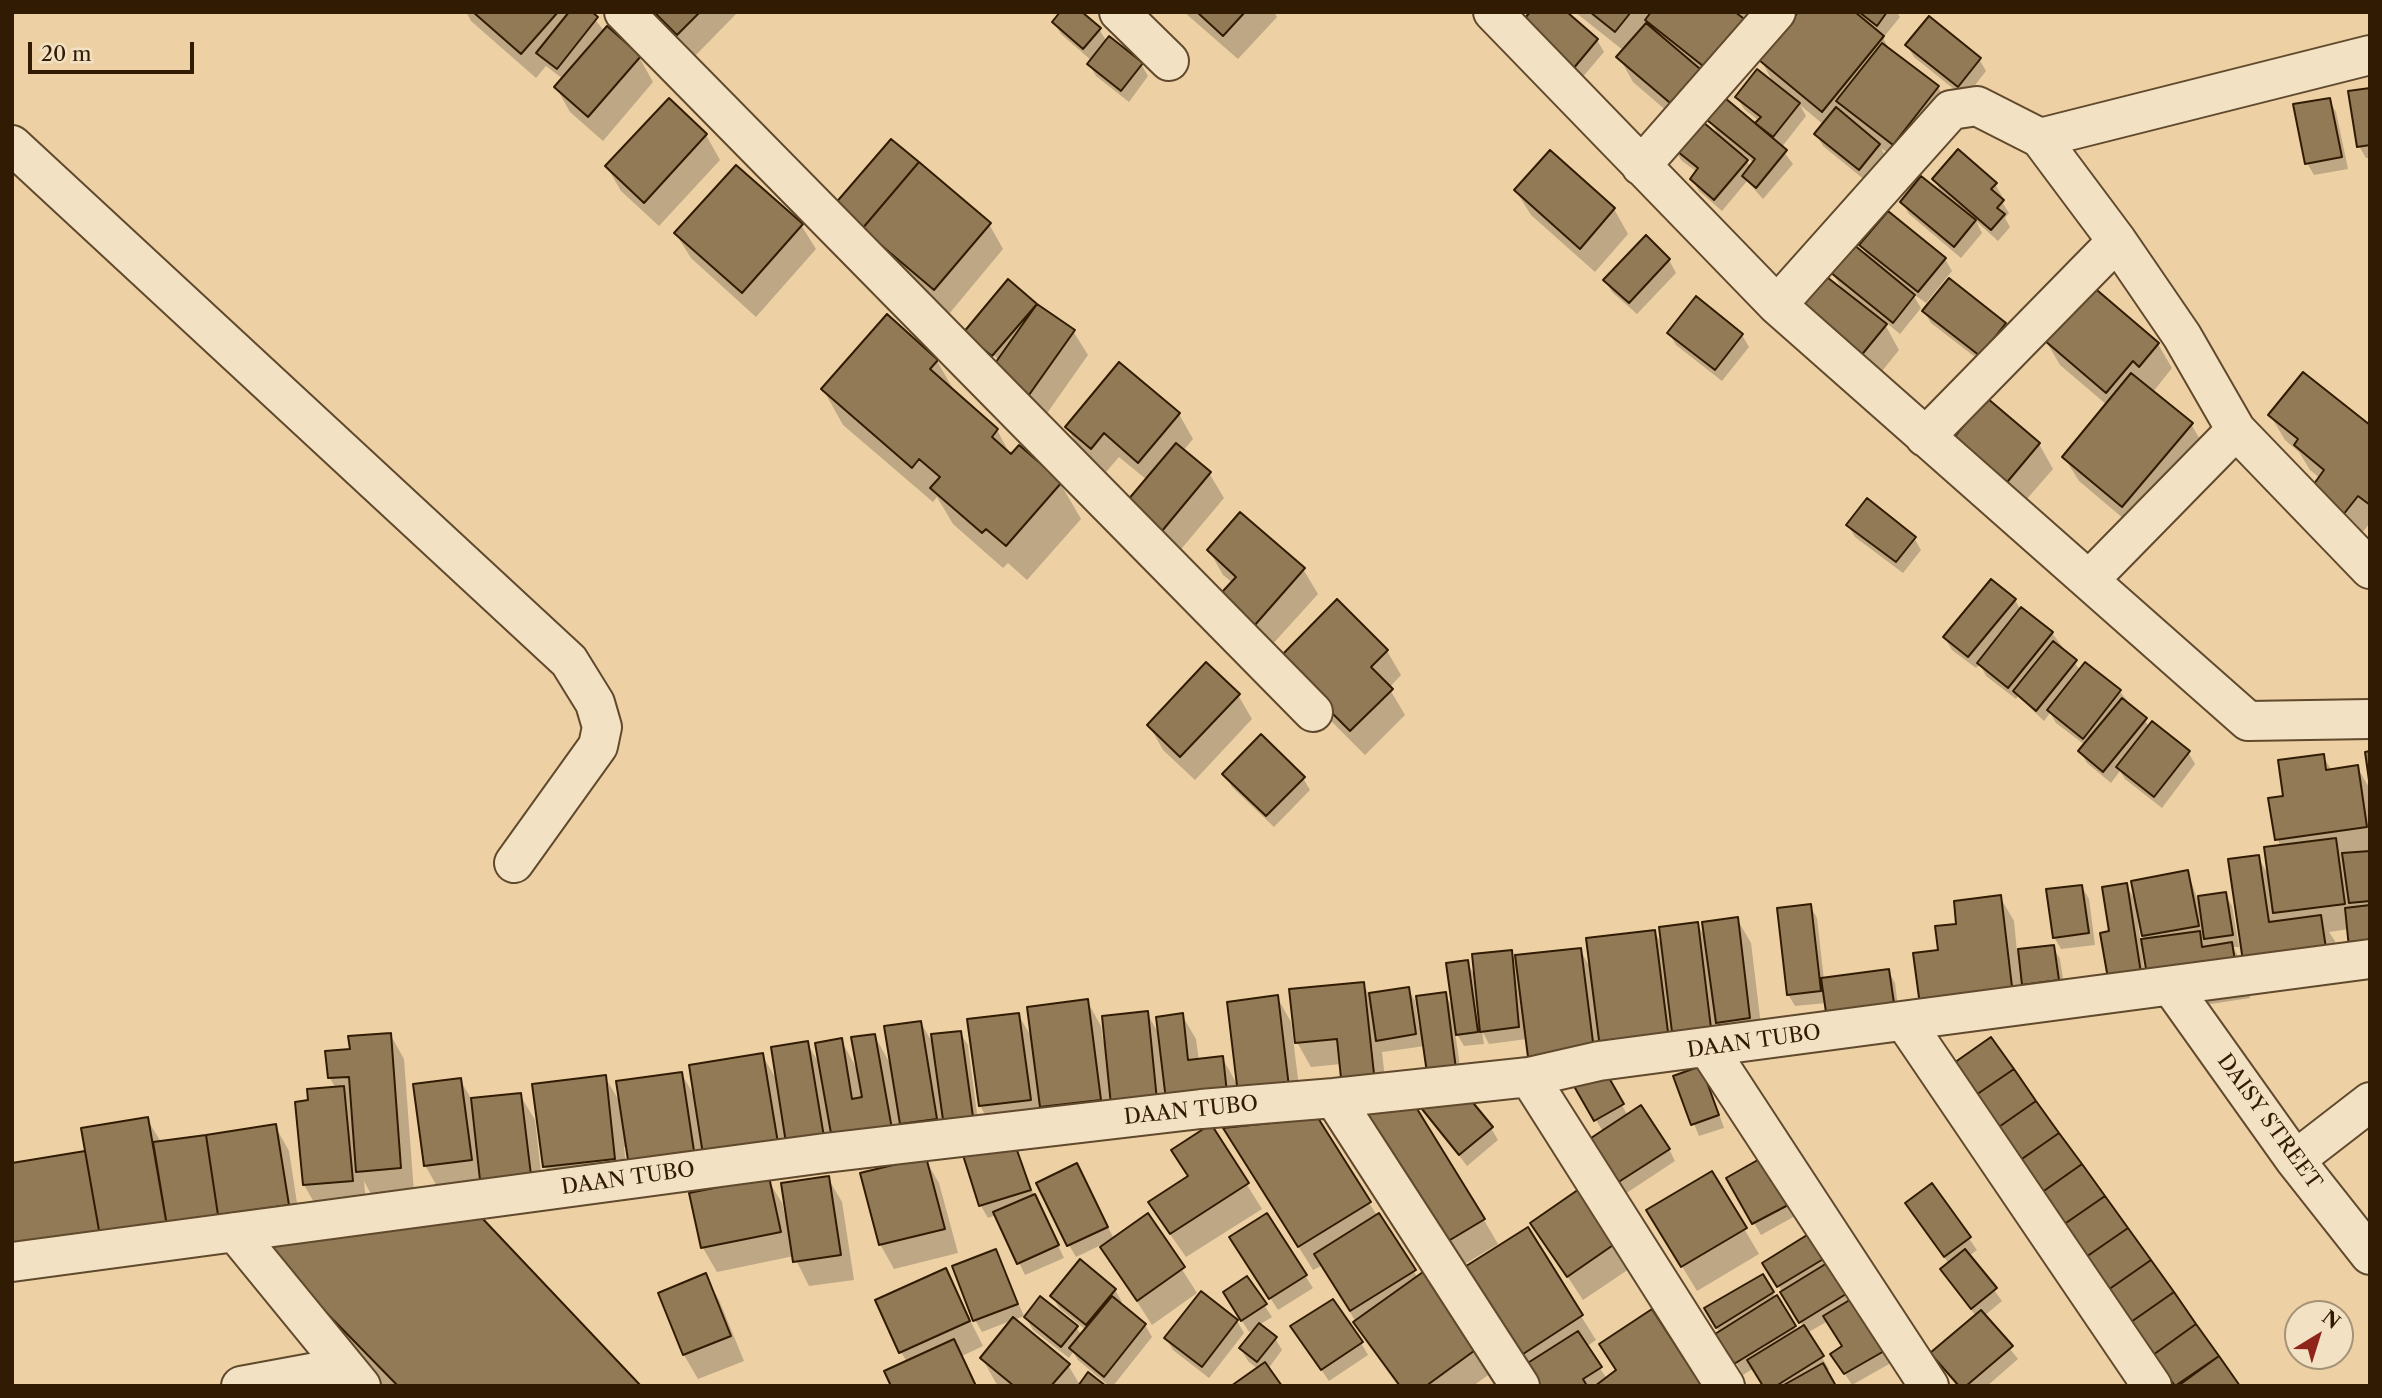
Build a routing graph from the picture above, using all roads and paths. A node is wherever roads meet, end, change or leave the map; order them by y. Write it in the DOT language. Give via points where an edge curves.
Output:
graph roads {
  1 [pos="624,12"];
  2 [pos="1119,12"];
  3 [pos="1776,12"];
  4 [pos="1497,14"];
  5 [pos="2370,55"];
  6 [pos="1169,61"];
  7 [pos="2040,138"];
  8 [pos="12,145"];
  9 [pos="1641,166"];
  10 [pos="2117,241"];
  11 [pos="1777,304"];
  12 [pos="2236,430"];
  13 [pos="1925,437"];
  14 [pos="2370,569"];
  15 [pos="2089,580"];
  16 [pos="1313,712"];
  17 [pos="2370,719"];
  18 [pos="514,863"];
  19 [pos="2370,960"];
  20 [pos="2171,986"];
  21 [pos="1905,1022"];
  22 [pos="1708,1048"];
  23 [pos="1529,1077"];
  24 [pos="1334,1098"];
  25 [pos="2370,1102"];
  26 [pos="2295,1160"];
  27 [pos="235,1232"];
  28 [pos="2370,1255"];
  29 [pos="12,1262"];
  30 [pos="353,1377"];
  31 [pos="241,1386"];
  32 [pos="1520,1386"];
  33 [pos="1725,1386"];
  34 [pos="1928,1386"];
  35 [pos="2152,1386"];
  1 -- 16 [label="street"];
  2 -- 6 [label="street"];
  3 -- 9 [label="street"];
  4 -- 9 [label="street"];
  5 -- 7 [label="street"];
  7 -- 10 [label="street"];
  7 -- 11 [label="street" via="1977,106 1951,110"];
  8 -- 18 [label="street" via="569,661 595,702 602,727 598,746"];
  9 -- 11 [label="street"];
  10 -- 12 [label="street" via="2182,336"];
  10 -- 13 [label="street"];
  11 -- 13 [label="street"];
  12 -- 14 [label="street"];
  12 -- 15 [label="street"];
  13 -- 15 [label="street"];
  15 -- 17 [label="street" via="2249,720"];
  19 -- 20 [label="street, DAAN TUBO"];
  20 -- 21 [label="street, DAAN TUBO"];
  20 -- 26 [label="street, DAISY STREET"];
  21 -- 22 [label="street, DAAN TUBO"];
  21 -- 35 [label="street"];
  22 -- 23 [label="street, DAAN TUBO" via="1599,1061"];
  22 -- 34 [label="street"];
  23 -- 24 [label="street, DAAN TUBO"];
  23 -- 33 [label="street"];
  24 -- 27 [label="street, DAAN TUBO" via="825,1153"];
  24 -- 32 [label="street"];
  25 -- 26 [label="street"];
  26 -- 28 [label="street, DAISY STREET"];
  27 -- 29 [label="street, DAAN TUBO"];
  27 -- 30 [label="street"];
  30 -- 31 [label="street"];
}
